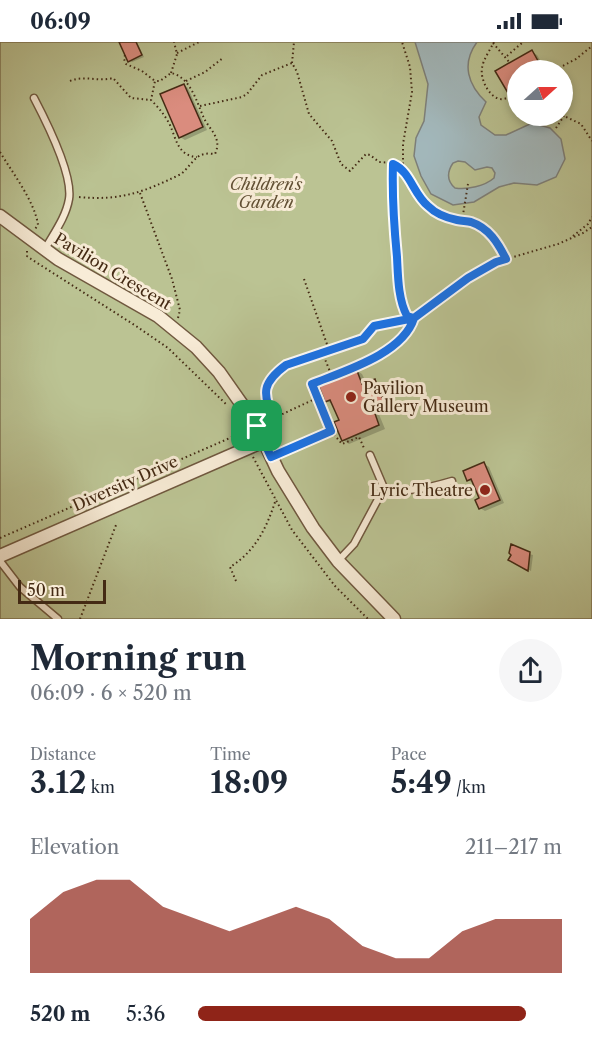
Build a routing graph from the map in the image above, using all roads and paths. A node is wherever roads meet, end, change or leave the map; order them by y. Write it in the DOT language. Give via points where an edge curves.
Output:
graph roads {
  1 [pos="174,42"];
  2 [pos="199,42"];
  3 [pos="294,42"];
  4 [pos="402,42"];
  5 [pos="523,42"];
  6 [pos="494,43"];
  7 [pos="592,46"];
  8 [pos="177,53"];
  9 [pos="125,55"];
  10 [pos="507,57"];
  11 [pos="223,58"];
  12 [pos="508,60"];
  13 [pos="573,61"];
  14 [pos="292,63"];
  15 [pos="171,73"];
  16 [pos="70,81"];
  17 [pos="155,81"];
  18 [pos="186,81"];
  19 [pos="34,98"];
  20 [pos="507,99"];
  21 [pos="151,100"];
  22 [pos="200,106"];
  23 [pos="573,120"];
  24 [pos="592,141"];
  25 [pos="0,152"];
  26 [pos="197,157"];
  27 [pos="393,164"];
  28 [pos="403,168"];
  29 [pos="468,184"];
  30 [pos="140,193"];
  31 [pos="70,195"];
  32 [pos="0,216"];
  33 [pos="592,217"];
  34 [pos="462,221"];
  35 [pos="592,227"];
  36 [pos="30,238"];
  37 [pos="571,238"];
  38 [pos="45,249"];
  39 [pos="506,259"];
  40 [pos="304,279"];
  41 [pos="414,318"];
  42 [pos="175,329"];
  43 [pos="329,350"];
  44 [pos="322,352"];
  45 [pos="332,376"];
  46 [pos="317,398"];
  47 [pos="230,408"];
  48 [pos="274,418"];
  49 [pos="257,426"];
  50 [pos="331,431"];
  51 [pos="264,441"];
  52 [pos="364,447"];
  53 [pos="370,455"];
  54 [pos="271,457"];
  55 [pos="255,464"];
  56 [pos="452,481"];
  57 [pos="384,488"];
  58 [pos="276,499"];
  59 [pos="116,525"];
  60 [pos="0,538"];
  61 [pos="0,556"];
  62 [pos="0,561"];
  63 [pos="338,561"];
  64 [pos="236,580"];
  65 [pos="58,619"];
  66 [pos="80,619"];
  67 [pos="368,619"];
  68 [pos="394,619"];
  1 -- 8 [label="path"];
  2 -- 8 [label="path"];
  3 -- 14 [label="path"];
  4 -- 28 [label="path" via="412,92"];
  5 -- 10 [label="path"];
  6 -- 10 [label="path"];
  6 -- 20 [label="path" via="481,71 494,97"];
  7 -- 13 [label="path"];
  8 -- 15 [label="path"];
  9 -- 17 [label="path" via="126,64"];
  10 -- 12 [label="path"];
  11 -- 18 [label="path"];
  14 -- 22 [label="path" via="262,75 242,97"];
  14 -- 27 [label="path" via="309,114 332,141 345,169 354,169 366,154"];
  15 -- 17 [label="path"];
  15 -- 18 [label="path"];
  16 -- 21 [label="path" via="113,78 131,98"];
  17 -- 21 [label="path"];
  18 -- 22 [label="path"];
  19 -- 31 [label="lane" via="64,163"];
  21 -- 26 [label="path" via="163,112 183,152"];
  22 -- 26 [label="path" via="218,148 215,154"];
  23 -- 24 [label="path" via="581,124"];
  25 -- 36 [label="path" via="37,218 38,225"];
  26 -- 30 [label="path" via="188,170"];
  27 -- 28 [label="path"];
  27 -- 41 [label="path" via="399,284 404,310"];
  28 -- 34 [label="path" via="430,209"];
  29 -- 34 [label="path"];
  30 -- 31 [label="path" via="116,197"];
  30 -- 42 [label="path" via="180,310"];
  31 -- 38 [label="lane" via="60,224"];
  32 -- 36 [label="street, Pavilion Crescent"];
  33 -- 37 [label="path"];
  34 -- 39 [label="path" via="486,230"];
  35 -- 37 [label="path"];
  36 -- 38 [label="street, Pavilion Crescent"];
  36 -- 47 [label="path" via="26,253 31,260 168,348"];
  37 -- 39 [label="path"];
  38 -- 42 [label="street, Pavilion Crescent"];
  39 -- 41 [label="path" via="468,278"];
  40 -- 43 [label="path"];
  41 -- 43 [label="path" via="374,326 363,339"];
  41 -- 45 [label="path" via="411,328 389,348"];
  42 -- 49 [label="street, Pavilion Crescent" via="213,366"];
  43 -- 44 [label="path"];
  44 -- 45 [label="path"];
  44 -- 48 [label="path" via="286,365 271,376 266,397"];
  45 -- 46 [label="path" via="312,384"];
  46 -- 48 [label="path"];
  46 -- 50 [label="path"];
  48 -- 49 [label="path"];
  49 -- 51 [label="street, Pavilion Crescent"];
  49 -- 60 [label="path"];
  50 -- 52 [label="path" via="342,444 359,437"];
  50 -- 54 [label="path"];
  51 -- 54 [label="street, Pavilion Crescent"];
  51 -- 61 [label="street, Diversity Drive"];
  53 -- 57 [label="lane"];
  54 -- 63 [label="street, Pavilion Crescent" via="313,528"];
  55 -- 58 [label="path"];
  56 -- 57 [label="lane" via="423,490"];
  57 -- 63 [label="lane" via="354,544"];
  58 -- 64 [label="path" via="256,544 230,567"];
  58 -- 67 [label="path" via="307,550"];
  59 -- 66 [label="path"];
  62 -- 65 [label="lane" via="26,593"];
  63 -- 68 [label="street, Pavilion Crescent"];
}
